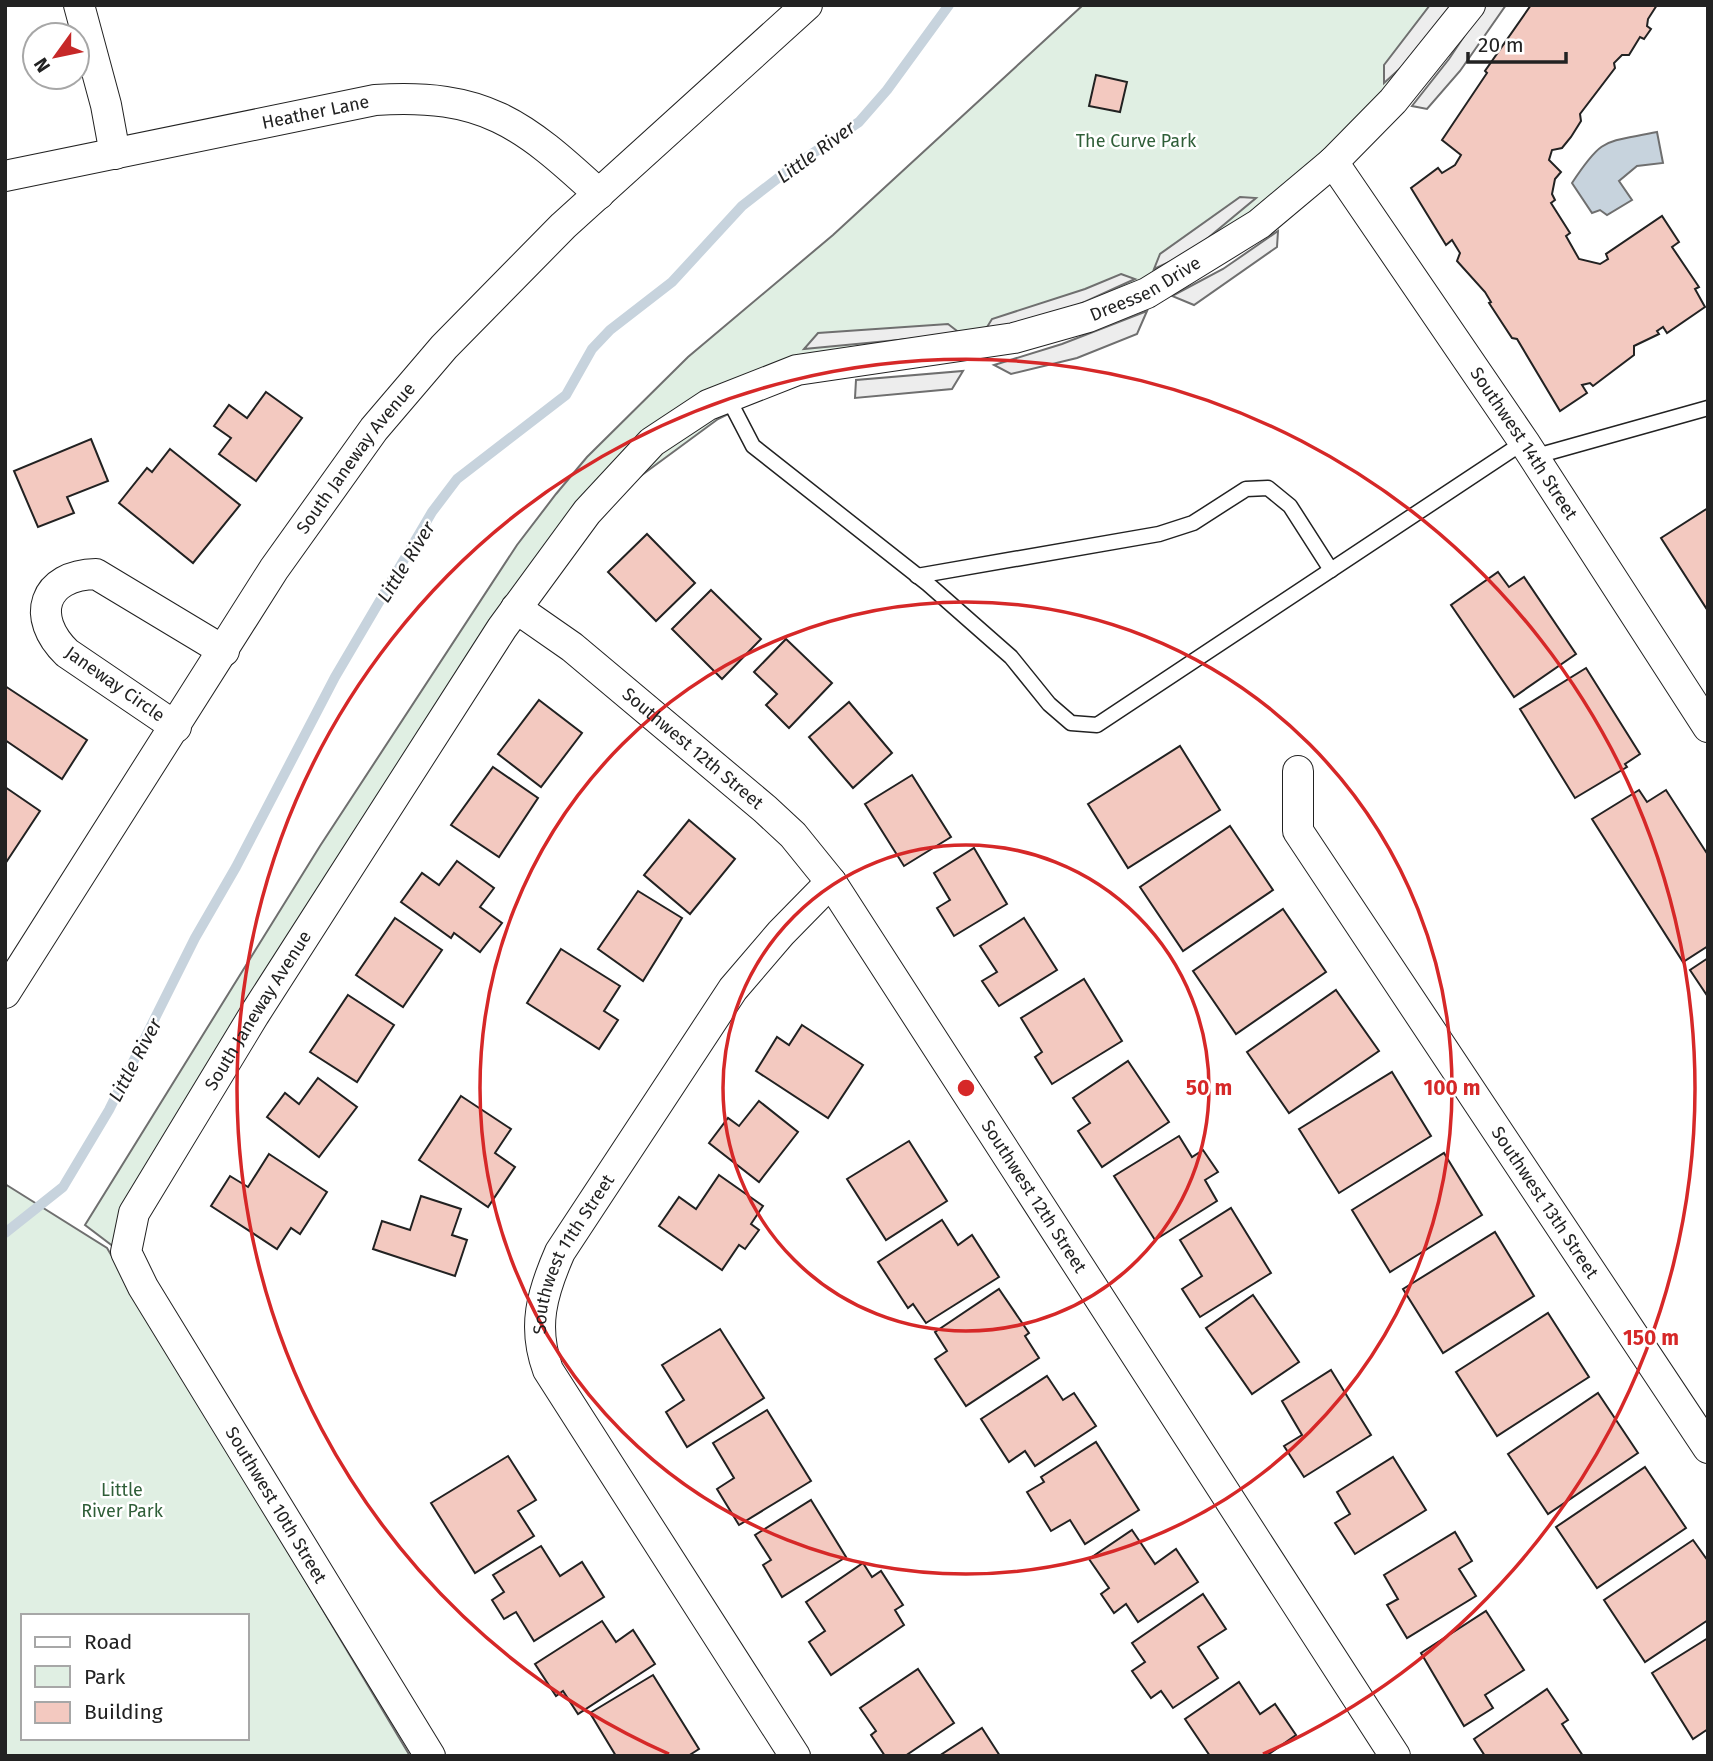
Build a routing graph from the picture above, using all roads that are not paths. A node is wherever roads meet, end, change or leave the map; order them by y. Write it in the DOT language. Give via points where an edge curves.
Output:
graph roads {
  1 [pos="79,5"];
  2 [pos="807,5"];
  3 [pos="1470,5"];
  4 [pos="115,154"];
  5 [pos="1333,162"];
  6 [pos="5,176"];
  7 [pos="599,194"];
  8 [pos="727,396"];
  9 [pos="1708,408"];
  10 [pos="1529,449"];
  11 [pos="1331,570"];
  12 [pos="917,576"];
  13 [pos="516,608"];
  14 [pos="224,651"];
  15 [pos="176,727"];
  16 [pos="1708,727"];
  17 [pos="1298,771"];
  18 [pos="831,882"];
  19 [pos="5,993"];
  20 [pos="126,1252"];
  21 [pos="1708,1448"];
  22 [pos="430,1756"];
  23 [pos="795,1756"];
  24 [pos="1395,1756"];
  1 -- 4 [label="street"];
  2 -- 7 [label="street, South Janeway Avenue"];
  3 -- 5 [label="street, Dreessen Drive" via="1393,101"];
  4 -- 6 [label="street, Heather Lane"];
  4 -- 7 [label="street, Heather Lane" via="375,100 421,97 457,102 530,133"];
  5 -- 8 [label="street, Dreessen Drive" via="1259,224 1147,293 1088,317 1014,338 797,370"];
  5 -- 10 [label="street, Southwest 14th Street"];
  7 -- 14 [label="street, South Janeway Avenue" via="444,347 374,429 274,569"];
  8 -- 12 [label="lane" via="753,446"];
  8 -- 13 [label="street, South Janeway Avenue" via="652,442 587,512"];
  9 -- 10 [label="lane"];
  10 -- 11 [label="lane"];
  10 -- 16 [label="street, Southwest 14th Street"];
  11 -- 12 [label="lane" via="1290,506 1268,488 1246,489 1193,523 1160,534"];
  11 -- 12 [label="lane" via="1097,724 1071,723 1011,657"];
  13 -- 18 [label="street, Southwest 12th Street" via="572,647 765,809"];
  13 -- 20 [label="street, South Janeway Avenue" via="254,1015 134,1213"];
  14 -- 15 [label="street, South Janeway Avenue"];
  14 -- 15 [label="street, Janeway Circle" via="96,573 80,574 52,593 44,609 45,624 54,640"];
  15 -- 19 [label="street, South Janeway Avenue"];
  17 -- 21 [label="street, Southwest 13th Street" via="1297,831"];
  18 -- 23 [label="street, Southwest 11th Street" via="733,989 560,1252 538,1319 539,1347 548,1370"];
  18 -- 24 [label="street, Southwest 12th Street"];
  20 -- 22 [label="street, Southwest 10th Street" via="143,1287"];
}
